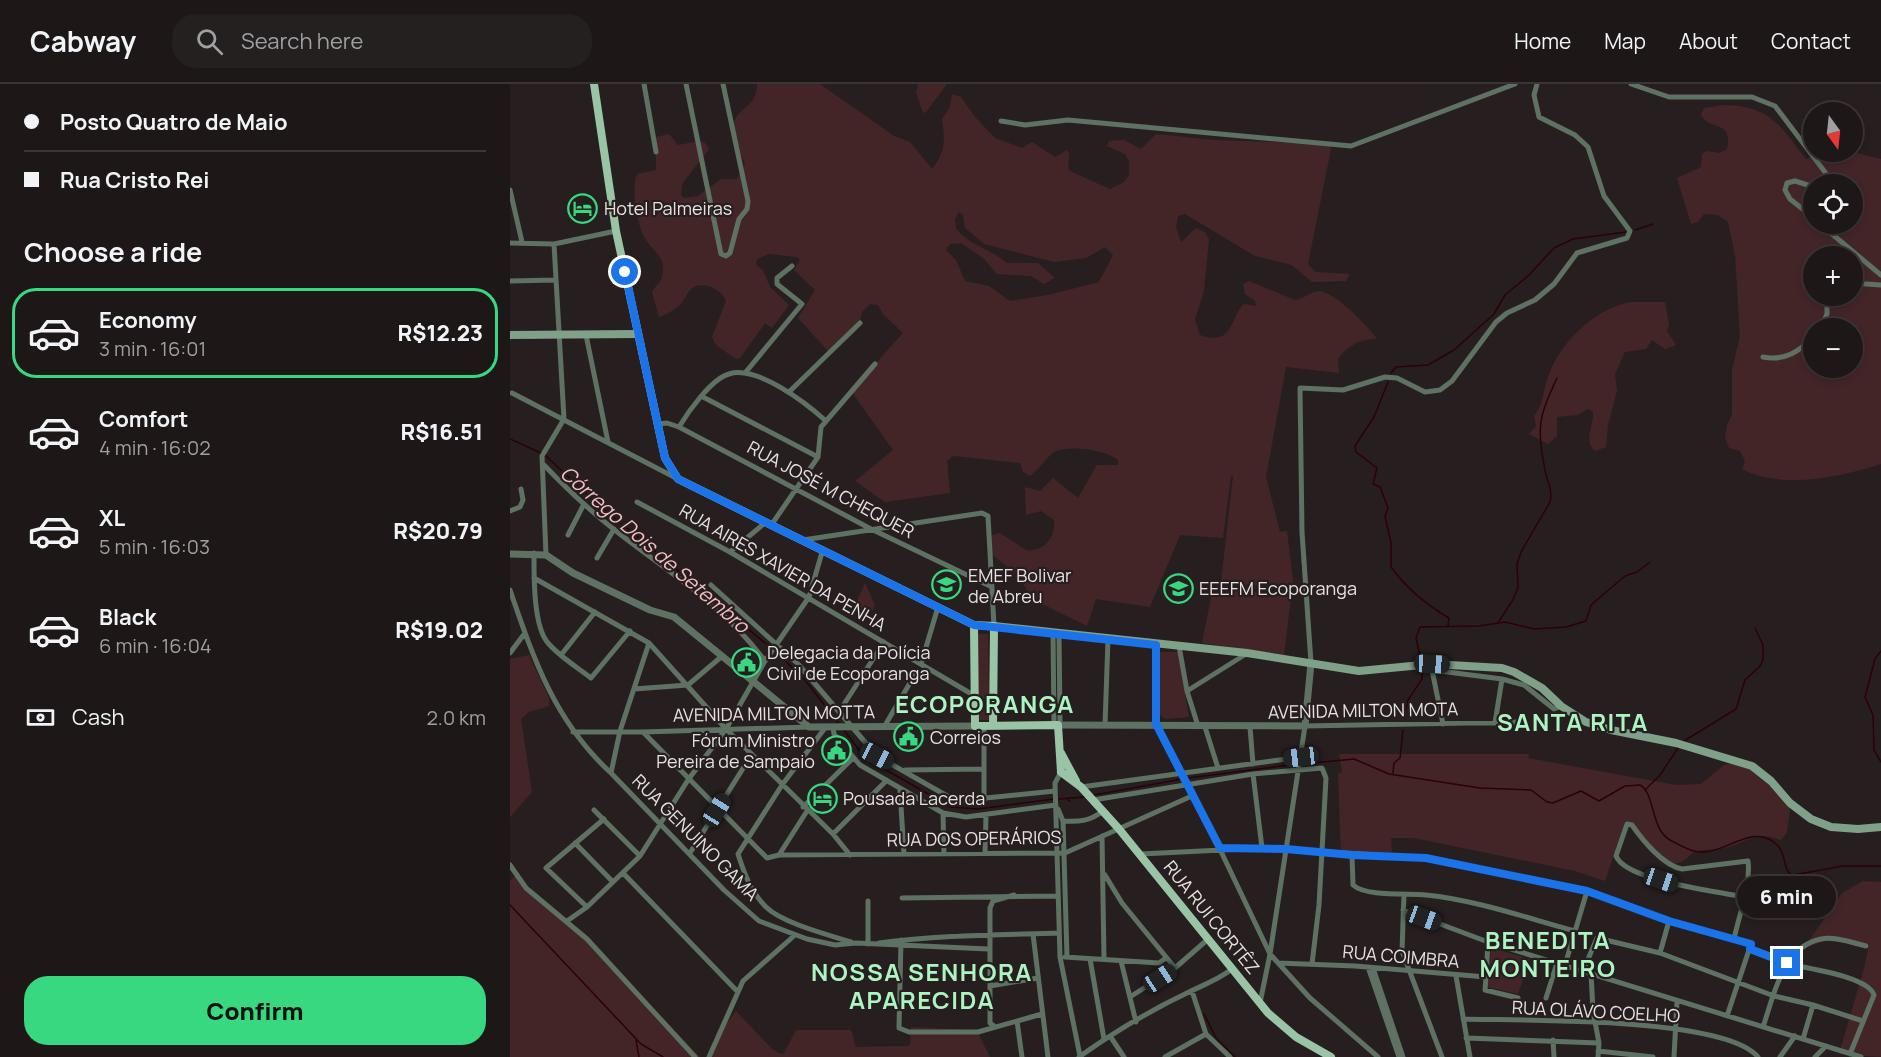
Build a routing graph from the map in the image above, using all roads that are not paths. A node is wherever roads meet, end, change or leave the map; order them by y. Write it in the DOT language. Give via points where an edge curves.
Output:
graph roads {
  1 [pos="594,84"];
  2 [pos="644,84"];
  3 [pos="686,84"];
  4 [pos="723,84"];
  5 [pos="1515,84"];
  6 [pos="1537,84"];
  7 [pos="1631,84"];
  8 [pos="1001,121"];
  9 [pos="656,152"];
  10 [pos="1826,174"];
  11 [pos="1803,184"];
  12 [pos="510,190"];
  13 [pos="1803,209"];
  14 [pos="616,231"];
  15 [pos="1832,234"];
  16 [pos="522,242"];
  17 [pos="510,243"];
  18 [pos="554,244"];
  19 [pos="792,266"];
  20 [pos="1881,275"];
  21 [pos="555,280"];
  22 [pos="510,282"];
  23 [pos="1863,284"];
  24 [pos="1881,285"];
  25 [pos="860,323"];
  26 [pos="638,334"];
  27 [pos="559,335"];
  28 [pos="586,335"];
  29 [pos="510,336"];
  30 [pos="1803,348"];
  31 [pos="1763,357"];
  32 [pos="875,364"];
  33 [pos="745,373"];
  34 [pos="789,392"];
  35 [pos="513,393"];
  36 [pos="703,397"];
  37 [pos="564,419"];
  38 [pos="826,421"];
  39 [pos="658,424"];
  40 [pos="679,427"];
  41 [pos="608,442"];
  42 [pos="818,457"];
  43 [pos="665,458"];
  44 [pos="544,465"];
  45 [pos="653,466"];
  46 [pos="678,479"];
  47 [pos="521,489"];
  48 [pos="798,489"];
  49 [pos="638,502"];
  50 [pos="585,504"];
  51 [pos="510,511"];
  52 [pos="769,523"];
  53 [pos="614,529"];
  54 [pos="871,530"];
  55 [pos="568,535"];
  56 [pos="803,540"];
  57 [pos="823,549"];
  58 [pos="730,552"];
  59 [pos="534,553"];
  60 [pos="510,554"];
  61 [pos="546,555"];
  62 [pos="597,558"];
  63 [pos="534,578"];
  64 [pos="711,585"];
  65 [pos="990,586"];
  66 [pos="510,590"];
  67 [pos="809,597"];
  68 [pos="938,608"];
  69 [pos="595,612"];
  70 [pos="974,625"];
  71 [pos="994,626"];
  72 [pos="630,631"];
  73 [pos="1056,632"];
  74 [pos="525,633"];
  75 [pos="1108,639"];
  76 [pos="884,642"];
  77 [pos="649,643"];
  78 [pos="776,645"];
  79 [pos="1156,645"];
  80 [pos="1179,646"];
  81 [pos="510,653"];
  82 [pos="1247,653"];
  83 [pos="561,655"];
  84 [pos="721,657"];
  85 [pos="765,661"];
  86 [pos="1311,663"];
  87 [pos="921,664"];
  88 [pos="1432,667"];
  89 [pos="917,671"];
  90 [pos="1502,679"];
  91 [pos="754,680"];
  92 [pos="688,685"];
  93 [pos="634,689"];
  94 [pos="1187,691"];
  95 [pos="975,696"];
  96 [pos="1561,706"];
  97 [pos="839,712"];
  98 [pos="1522,722"];
  99 [pos="1495,723"];
  100 [pos="1156,724"];
  101 [pos="1443,724"];
  102 [pos="1057,725"];
  103 [pos="1105,725"];
  104 [pos="984,726"];
  105 [pos="1202,726"];
  106 [pos="1305,726"];
  107 [pos="809,727"];
  108 [pos="850,727"];
  109 [pos="884,727"];
  110 [pos="1250,727"];
  111 [pos="829,728"];
  112 [pos="726,729"];
  113 [pos="621,731"];
  114 [pos="573,732"];
  115 [pos="643,732"];
  116 [pos="752,754"];
  117 [pos="852,759"];
  118 [pos="1253,764"];
  119 [pos="1299,764"];
  120 [pos="1218,768"];
  121 [pos="984,769"];
  122 [pos="903,770"];
  123 [pos="1066,772"];
  124 [pos="611,773"];
  125 [pos="1182,774"];
  126 [pos="1252,774"];
  127 [pos="688,780"];
  128 [pos="885,782"];
  129 [pos="1186,782"];
  130 [pos="782,785"];
  131 [pos="1081,787"];
  132 [pos="900,790"];
  133 [pos="1055,791"];
  134 [pos="1194,795"];
  135 [pos="984,800"];
  136 [pos="1093,800"];
  137 [pos="1056,805"];
  138 [pos="805,809"];
  139 [pos="594,810"];
  140 [pos="717,810"];
  141 [pos="1104,811"];
  142 [pos="944,813"];
  143 [pos="986,815"];
  144 [pos="604,819"];
  145 [pos="1063,821"];
  146 [pos="660,823"];
  147 [pos="1881,827"];
  148 [pos="1119,829"];
  149 [pos="832,834"];
  150 [pos="1102,836"];
  151 [pos="747,838"];
  152 [pos="575,843"];
  153 [pos="1220,848"];
  154 [pos="1262,848"];
  155 [pos="1286,849"];
  156 [pos="1322,852"];
  157 [pos="985,853"];
  158 [pos="1061,853"];
  159 [pos="690,854"];
  160 [pos="904,854"];
  161 [pos="944,854"];
  162 [pos="1141,854"];
  163 [pos="779,855"];
  164 [pos="850,855"];
  165 [pos="1352,855"];
  166 [pos="640,856"];
  167 [pos="510,865"];
  168 [pos="622,873"];
  169 [pos="1104,873"];
  170 [pos="613,882"];
  171 [pos="1587,891"];
  172 [pos="1404,894"];
  173 [pos="1015,895"];
  174 [pos="1058,896"];
  175 [pos="1743,897"];
  176 [pos="902,898"];
  177 [pos="868,901"];
  178 [pos="587,907"];
  179 [pos="1403,910"];
  180 [pos="567,921"];
  181 [pos="1669,921"];
  182 [pos="1575,931"];
  183 [pos="991,933"];
  184 [pos="1059,933"];
  185 [pos="1033,934"];
  186 [pos="795,935"];
  187 [pos="937,938"];
  188 [pos="971,938"];
  189 [pos="1734,939"];
  190 [pos="1207,940"];
  191 [pos="1488,942"];
  192 [pos="856,943"];
  193 [pos="901,944"];
  194 [pos="868,945"];
  195 [pos="1751,946"];
  196 [pos="1866,946"];
  197 [pos="937,947"];
  198 [pos="969,949"];
  199 [pos="988,949"];
  200 [pos="1660,953"];
  201 [pos="1270,954"];
  202 [pos="1063,957"];
  203 [pos="1166,958"];
  204 [pos="1090,959"];
  205 [pos="1104,959"];
  206 [pos="1121,961"];
  207 [pos="1278,963"];
  208 [pos="1557,963"];
  209 [pos="1785,963"];
  210 [pos="1312,964"];
  211 [pos="1565,965"];
  212 [pos="1371,967"];
  213 [pos="1175,968"];
  214 [pos="1232,969"];
  215 [pos="1409,970"];
  216 [pos="1583,970"];
  217 [pos="1591,973"];
  218 [pos="1456,976"];
  219 [pos="1486,977"];
  220 [pos="1038,978"];
  221 [pos="1738,981"];
  222 [pos="990,986"];
  223 [pos="736,990"];
  224 [pos="1192,991"];
  225 [pos="1774,996"];
  226 [pos="1130,997"];
  227 [pos="1518,998"];
  228 [pos="1546,998"];
  229 [pos="1677,1000"];
  230 [pos="1260,1003"];
  231 [pos="1813,1005"];
  232 [pos="1042,1014"];
  233 [pos="1727,1016"];
  234 [pos="1463,1019"];
  235 [pos="1017,1021"];
  236 [pos="1863,1021"];
  237 [pos="1136,1022"];
  238 [pos="1596,1024"];
  239 [pos="994,1026"];
  240 [pos="1764,1027"];
  241 [pos="1677,1029"];
  242 [pos="1206,1034"];
  243 [pos="1795,1036"];
  244 [pos="1107,1037"];
  245 [pos="1466,1038"];
  246 [pos="1803,1039"];
  247 [pos="1553,1040"];
  248 [pos="1599,1043"];
  249 [pos="1826,1046"];
  250 [pos="1598,1054"];
  251 [pos="1850,1054"];
  252 [pos="1173,1055"];
  253 [pos="695,1057"];
  254 [pos="709,1057"];
  255 [pos="1022,1057"];
  256 [pos="1048,1057"];
  257 [pos="1079,1057"];
  258 [pos="1124,1057"];
  259 [pos="1165,1057"];
  260 [pos="1230,1057"];
  261 [pos="1331,1057"];
  262 [pos="1378,1057"];
  263 [pos="1401,1057"];
  264 [pos="1442,1057"];
  265 [pos="1470,1057"];
  266 [pos="1554,1057"];
  267 [pos="1653,1057"];
  268 [pos="1674,1057"];
  269 [pos="1758,1057"];
  270 [pos="1780,1057"];
  271 [pos="1815,1057"];
  272 [pos="1861,1057"];
  1 -- 14 [label="main road"];
  2 -- 9 [label="street"];
  3 -- 4 [label="street" via="721,254 730,253 748,201"];
  5 -- 8 [label="street" via="1351,146 1068,120 1025,125"];
  6 -- 86 [label="street" via="1534,95 1539,117 1575,135 1588,147 1604,196 1630,231 1627,238 1577,253 1554,284 1496,322 1452,381 1440,390 1425,392 1397,378 1385,377 1343,390 1300,388 1302,532"];
  7 -- 10 [label="street" via="1669,97 1752,97 1775,106"];
  11 -- 13 [label="street" via="1787,183 1785,190"];
  12 -- 16 [label="street"];
  14 -- 18 [label="street"];
  14 -- 26 [label="main road"];
  15 -- 20 [label="street"];
  16 -- 17 [label="street"];
  16 -- 18 [label="street"];
  18 -- 21 [label="street"];
  19 -- 33 [label="street" via="777,278 777,284 802,304"];
  21 -- 22 [label="street"];
  21 -- 27 [label="street"];
  23 -- 24 [label="street"];
  25 -- 34 [label="street"];
  26 -- 28 [label="main road"];
  26 -- 39 [label="main road"];
  27 -- 28 [label="main road"];
  27 -- 29 [label="main road"];
  27 -- 37 [label="street"];
  28 -- 41 [label="street"];
  30 -- 31 [label="street" via="1779,360"];
  32 -- 38 [label="street"];
  33 -- 34 [label="street"];
  33 -- 36 [label="street" via="720,378"];
  34 -- 38 [label="street"];
  35 -- 37 [label="street"];
  36 -- 40 [label="street"];
  36 -- 42 [label="street"];
  37 -- 41 [label="street"];
  37 -- 44 [label="street" via="542,456"];
  38 -- 42 [label="street" via="818,437"];
  39 -- 40 [label="street, RUA JOSÉ M CHEQUER"];
  39 -- 43 [label="main road"];
  40 -- 48 [label="street, RUA JOSÉ M CHEQUER"];
  41 -- 45 [label="street"];
  42 -- 48 [label="street"];
  43 -- 45 [label="street"];
  43 -- 46 [label="main road"];
  44 -- 50 [label="street"];
  44 -- 61 [label="street"];
  45 -- 46 [label="street"];
  46 -- 52 [label="main road"];
  47 -- 51 [label="street" via="520,507"];
  48 -- 52 [label="street"];
  48 -- 54 [label="street, RUA JOSÉ M CHEQUER"];
  49 -- 58 [label="street, RUA AIRES XAVIER DA PENHA"];
  50 -- 53 [label="street"];
  50 -- 55 [label="street"];
  52 -- 56 [label="main road"];
  52 -- 58 [label="street"];
  53 -- 62 [label="street"];
  53 -- 85 [label="street" via="704,598 749,639"];
  54 -- 56 [label="street"];
  54 -- 65 [label="street, RUA JOSÉ M CHEQUER"];
  54 -- 65 [label="street" via="982,513 988,516"];
  56 -- 57 [label="main road"];
  57 -- 67 [label="street"];
  57 -- 68 [label="main road"];
  58 -- 67 [label="street, RUA AIRES XAVIER DA PENHA"];
  59 -- 60 [label="street"];
  59 -- 61 [label="street"];
  59 -- 63 [label="street"];
  61 -- 84 [label="street" via="573,573 650,610 674,617"];
  63 -- 69 [label="street"];
  63 -- 83 [label="street" via="540,630"];
  64 -- 78 [label="street"];
  65 -- 71 [label="street"];
  66 -- 74 [label="street"];
  67 -- 76 [label="street, RUA AIRES XAVIER DA PENHA"];
  67 -- 78 [label="street"];
  68 -- 70 [label="main road"];
  68 -- 87 [label="street"];
  69 -- 72 [label="street"];
  69 -- 83 [label="street"];
  70 -- 71 [label="main road"];
  70 -- 95 [label="main road"];
  71 -- 73 [label="main road"];
  71 -- 104 [label="main road"];
  72 -- 77 [label="street"];
  72 -- 83 [label="street" via="591,678"];
  73 -- 75 [label="main road"];
  73 -- 102 [label="street"];
  74 -- 81 [label="street"];
  74 -- 114 [label="street" via="551,696"];
  75 -- 79 [label="main road"];
  75 -- 103 [label="street"];
  76 -- 87 [label="street, RUA AIRES XAVIER DA PENHA"];
  76 -- 97 [label="street"];
  77 -- 92 [label="street"];
  77 -- 93 [label="street, RUA GENUINO GAMA"];
  78 -- 85 [label="street"];
  78 -- 97 [label="street" via="798,664"];
  79 -- 80 [label="main road"];
  79 -- 100 [label="street"];
  80 -- 82 [label="main road"];
  80 -- 94 [label="street"];
  82 -- 86 [label="main road"];
  82 -- 94 [label="street"];
  84 -- 91 [label="street"];
  84 -- 92 [label="street"];
  85 -- 91 [label="street"];
  86 -- 88 [label="main road" via="1359,671"];
  86 -- 106 [label="street"];
  87 -- 95 [label="street, RUA AIRES XAVIER DA PENHA"];
  88 -- 90 [label="street"];
  88 -- 96 [label="main road" via="1508,670 1542,688"];
  88 -- 101 [label="street"];
  89 -- 109 [label="street"];
  90 -- 96 [label="street" via="1524,686 1554,709"];
  90 -- 99 [label="street"];
  91 -- 107 [label="street"];
  91 -- 112 [label="street"];
  92 -- 93 [label="street"];
  92 -- 112 [label="street"];
  93 -- 113 [label="street, RUA GENUINO GAMA"];
  94 -- 105 [label="street"];
  95 -- 104 [label="main road"];
  96 -- 147 [label="main road" via="1586,722 1611,730 1676,743 1752,766 1790,803 1811,819 1831,827"];
  97 -- 108 [label="street"];
  98 -- 99 [label="street, AVENIDA MILTON MOTA"];
  99 -- 101 [label="street, AVENIDA MILTON MOTA"];
  100 -- 103 [label="street, AVENIDA MILTON MOTTA"];
  100 -- 105 [label="street, AVENIDA MILTON MOTTA"];
  100 -- 125 [label="street"];
  101 -- 106 [label="street, AVENIDA MILTON MOTA"];
  102 -- 103 [label="street, AVENIDA MILTON MOTTA"];
  102 -- 104 [label="main road, AVENIDA MILTON MOTTA"];
  102 -- 123 [label="main road"];
  104 -- 109 [label="street, AVENIDA MILTON MOTTA"];
  104 -- 121 [label="street"];
  105 -- 110 [label="street, AVENIDA MILTON MOTA"];
  105 -- 120 [label="street"];
  106 -- 110 [label="street, AVENIDA MILTON MOTA"];
  106 -- 119 [label="street"];
  107 -- 111 [label="street, AVENIDA MILTON MOTTA"];
  107 -- 112 [label="street, AVENIDA MILTON MOTTA"];
  108 -- 109 [label="street, AVENIDA MILTON MOTTA"];
  108 -- 111 [label="street, AVENIDA MILTON MOTTA"];
  108 -- 122 [label="street" via="877,756"];
  110 -- 118 [label="street"];
  111 -- 117 [label="street"];
  111 -- 130 [label="street"];
  112 -- 115 [label="street, AVENIDA MILTON MOTTA"];
  112 -- 116 [label="street"];
  112 -- 127 [label="street"];
  113 -- 114 [label="street, AVENIDA MILTON MOTTA"];
  113 -- 115 [label="street, AVENIDA MILTON MOTTA"];
  113 -- 124 [label="street, RUA GENUINO GAMA"];
  114 -- 124 [label="street"];
  115 -- 127 [label="street"];
  116 -- 130 [label="street"];
  116 -- 140 [label="street"];
  117 -- 128 [label="street"];
  117 -- 138 [label="street"];
  118 -- 119 [label="street"];
  118 -- 120 [label="street"];
  119 -- 126 [label="street"];
  119 -- 155 [label="street"];
  119 -- 156 [label="street" via="1322,768 1326,778"];
  120 -- 125 [label="street"];
  121 -- 122 [label="street"];
  121 -- 135 [label="street"];
  122 -- 135 [label="street" via="956,801"];
  123 -- 131 [label="main road, RUA RUI CORTÊZ"];
  123 -- 133 [label="street" via="1055,783"];
  124 -- 146 [label="street, RUA GENUINO GAMA"];
  125 -- 129 [label="street"];
  125 -- 131 [label="street"];
  126 -- 129 [label="street"];
  126 -- 154 [label="street"];
  127 -- 140 [label="street"];
  127 -- 146 [label="street"];
  128 -- 132 [label="street"];
  128 -- 149 [label="street"];
  129 -- 134 [label="street"];
  129 -- 136 [label="street"];
  130 -- 138 [label="street"];
  130 -- 151 [label="street"];
  131 -- 136 [label="main road, RUA RUI CORTÊZ"];
  132 -- 142 [label="street"];
  132 -- 160 [label="street"];
  133 -- 135 [label="street"];
  133 -- 137 [label="street"];
  134 -- 148 [label="street, RUA DOS OPERÁRIOS"];
  134 -- 153 [label="street"];
  136 -- 141 [label="main road, RUA RUI CORTÊZ"];
  137 -- 143 [label="street"];
  137 -- 145 [label="street"];
  137 -- 158 [label="street"];
  138 -- 149 [label="street"];
  138 -- 163 [label="street"];
  139 -- 144 [label="street"];
  140 -- 151 [label="street"];
  140 -- 159 [label="street"];
  141 -- 145 [label="street, RUA DOS OPERÁRIOS" via="1094,819"];
  141 -- 148 [label="main road, RUA RUI CORTÊZ"];
  142 -- 143 [label="street"];
  142 -- 161 [label="street"];
  143 -- 157 [label="street"];
  144 -- 152 [label="street"];
  144 -- 166 [label="street"];
  145 -- 158 [label="street"];
  146 -- 159 [label="street, RUA GENUINO GAMA"];
  146 -- 166 [label="street"];
  148 -- 150 [label="street, RUA DOS OPERÁRIOS"];
  148 -- 162 [label="main road, RUA RUI CORTÊZ"];
  149 -- 164 [label="street"];
  150 -- 158 [label="street, RUA DOS OPERÁRIOS"];
  150 -- 169 [label="street"];
  151 -- 163 [label="street" via="766,858"];
  151 -- 192 [label="street" via="738,854 745,876 767,909"];
  152 -- 170 [label="street"];
  152 -- 178 [label="street" via="546,868"];
  153 -- 154 [label="street"];
  153 -- 162 [label="street"];
  153 -- 201 [label="street"];
  154 -- 155 [label="street"];
  155 -- 156 [label="street"];
  155 -- 201 [label="street"];
  156 -- 165 [label="street"];
  156 -- 210 [label="street"];
  157 -- 158 [label="street, RUA DOS OPERÁRIOS"];
  157 -- 161 [label="street, RUA DOS OPERÁRIOS"];
  158 -- 174 [label="street"];
  158 -- 202 [label="street"];
  159 -- 186 [label="street, RUA GENUINO GAMA" via="759,921"];
  160 -- 161 [label="street, RUA DOS OPERÁRIOS"];
  160 -- 164 [label="street, RUA DOS OPERÁRIOS"];
  162 -- 190 [label="main road, RUA RUI CORTÊZ"];
  163 -- 164 [label="street, RUA DOS OPERÁRIOS"];
  165 -- 171 [label="street" via="1426,858"];
  165 -- 172 [label="street" via="1356,888"];
  166 -- 168 [label="street"];
  167 -- 180 [label="street" via="526,888"];
  168 -- 170 [label="street"];
  168 -- 223 [label="street"];
  169 -- 203 [label="street" via="1122,903"];
  169 -- 205 [label="street"];
  170 -- 178 [label="street"];
  171 -- 181 [label="street"];
  171 -- 182 [label="street"];
  172 -- 179 [label="street"];
  172 -- 182 [label="street" via="1497,909"];
  173 -- 174 [label="street"];
  173 -- 176 [label="street"];
  173 -- 183 [label="street" via="993,901"];
  174 -- 184 [label="street"];
  175 -- 175 [label="street" via="1748,861 1673,868 1627,824 1616,856 1622,866 1677,886"];
  175 -- 189 [label="street"];
  177 -- 194 [label="street"];
  178 -- 180 [label="street"];
  179 -- 191 [label="street"];
  179 -- 215 [label="street" via="1402,951"];
  180 -- 253 [label="street"];
  181 -- 189 [label="street"];
  181 -- 200 [label="street"];
  182 -- 211 [label="street"];
  183 -- 185 [label="street"];
  183 -- 188 [label="street"];
  183 -- 199 [label="street"];
  184 -- 185 [label="street"];
  184 -- 202 [label="street"];
  185 -- 220 [label="street"];
  186 -- 192 [label="street, RUA GENUINO GAMA" via="835,945"];
  186 -- 223 [label="street"];
  187 -- 188 [label="street"];
  187 -- 193 [label="street"];
  187 -- 197 [label="street"];
  188 -- 198 [label="street"];
  189 -- 195 [label="street"];
  190 -- 213 [label="street"];
  190 -- 214 [label="main road, RUA RUI CORTÊZ"];
  191 -- 208 [label="street"];
  191 -- 219 [label="street"];
  192 -- 194 [label="street"];
  193 -- 194 [label="street"];
  193 -- 197 [label="street"];
  193 -- 239 [label="street" via="899,1028 909,1032 978,1032"];
  195 -- 209 [label="street"];
  195 -- 221 [label="street"];
  196 -- 209 [label="street" via="1821,938"];
  197 -- 198 [label="street"];
  198 -- 199 [label="street"];
  199 -- 222 [label="street"];
  200 -- 216 [label="street" via="1597,938"];
  200 -- 221 [label="street"];
  201 -- 207 [label="street"];
  201 -- 230 [label="street"];
  202 -- 204 [label="street"];
  202 -- 257 [label="street"];
  203 -- 206 [label="street" via="1160,963"];
  203 -- 213 [label="street"];
  204 -- 205 [label="street"];
  204 -- 244 [label="street"];
  205 -- 206 [label="street"];
  206 -- 226 [label="street"];
  207 -- 210 [label="street, RUA COIMBRA"];
  207 -- 262 [label="street" via="1310,998"];
  208 -- 211 [label="street"];
  208 -- 228 [label="street"];
  209 -- 225 [label="street"];
  209 -- 236 [label="street" via="1857,980 1870,987 1874,994"];
  210 -- 212 [label="street, RUA COIMBRA"];
  211 -- 216 [label="street"];
  212 -- 215 [label="street, RUA COIMBRA"];
  212 -- 263 [label="street"];
  213 -- 226 [label="street"];
  214 -- 224 [label="street"];
  214 -- 230 [label="main road, RUA RUI CORTÊZ"];
  215 -- 218 [label="street, RUA COIMBRA"];
  215 -- 264 [label="street"];
  216 -- 217 [label="street"];
  217 -- 229 [label="street"];
  217 -- 238 [label="street"];
  218 -- 219 [label="street, RUA COIMBRA"];
  218 -- 234 [label="street"];
  219 -- 227 [label="street" via="1485,990"];
  220 -- 222 [label="street"];
  220 -- 232 [label="street"];
  221 -- 225 [label="street"];
  221 -- 233 [label="street"];
  222 -- 239 [label="street" via="990,1023"];
  223 -- 254 [label="street"];
  224 -- 237 [label="street"];
  224 -- 242 [label="street"];
  225 -- 231 [label="street"];
  225 -- 240 [label="street"];
  226 -- 237 [label="street"];
  229 -- 233 [label="street"];
  229 -- 241 [label="street"];
  230 -- 261 [label="main road, RUA RUI CORTÊZ" via="1296,1037"];
  231 -- 236 [label="street"];
  231 -- 246 [label="street"];
  232 -- 235 [label="street"];
  232 -- 256 [label="street"];
  233 -- 240 [label="street"];
  234 -- 238 [label="street, RUA OLÁVO COELHO"];
  234 -- 245 [label="street"];
  235 -- 239 [label="street"];
  235 -- 255 [label="street"];
  236 -- 251 [label="street"];
  237 -- 244 [label="street"];
  238 -- 241 [label="street, RUA OLÁVO COELHO"];
  238 -- 248 [label="street"];
  240 -- 243 [label="street"];
  241 -- 268 [label="street"];
  241 -- 269 [label="street, RUA OLÁVO COELHO" via="1740,1044"];
  242 -- 252 [label="street"];
  242 -- 260 [label="street"];
  243 -- 246 [label="street"];
  243 -- 270 [label="street"];
  244 -- 257 [label="street"];
  244 -- 258 [label="street"];
  245 -- 247 [label="street"];
  245 -- 265 [label="street"];
  246 -- 249 [label="street"];
  247 -- 248 [label="street"];
  247 -- 266 [label="street"];
  248 -- 250 [label="street"];
  249 -- 251 [label="street"];
  249 -- 271 [label="street"];
  250 -- 267 [label="street"];
  251 -- 272 [label="street"];
  252 -- 259 [label="street"];
}
